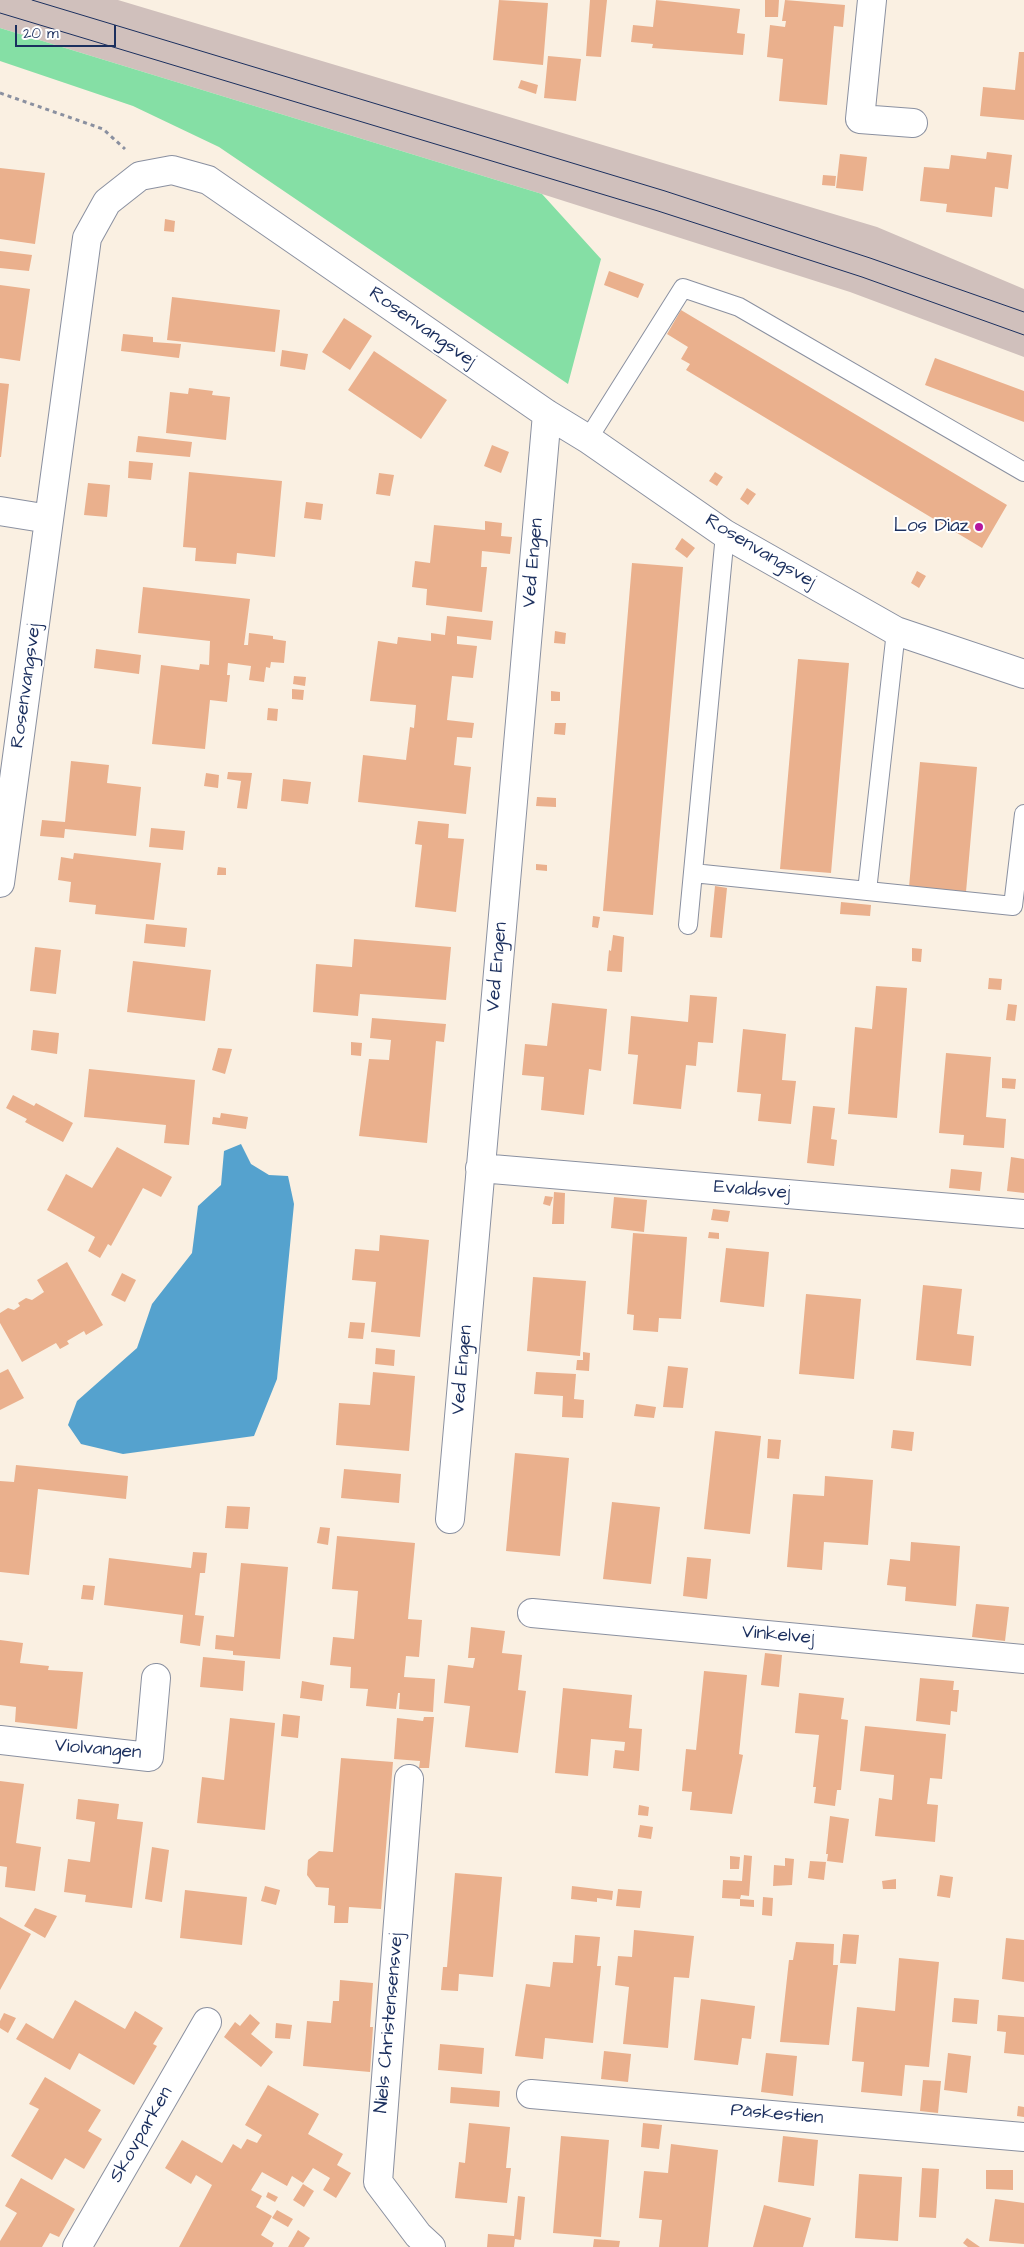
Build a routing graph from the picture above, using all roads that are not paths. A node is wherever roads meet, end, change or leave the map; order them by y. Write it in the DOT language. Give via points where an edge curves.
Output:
graph roads {
  1 [pos="872,0"];
  2 [pos="913,124"];
  3 [pos="547,414"];
  4 [pos="588,439"];
  5 [pos="1024,472"];
  6 [pos="0,511"];
  7 [pos="49,519"];
  8 [pos="725,534"];
  9 [pos="896,630"];
  10 [pos="1024,674"];
  11 [pos="1024,814"];
  12 [pos="692,873"];
  13 [pos="0,883"];
  14 [pos="867,891"];
  15 [pos="688,924"];
  16 [pos="480,1168"];
  17 [pos="1024,1214"];
  18 [pos="450,1519"];
  19 [pos="532,1613"];
  20 [pos="1024,1659"];
  21 [pos="156,1678"];
  22 [pos="0,1740"];
  23 [pos="409,1780"];
  24 [pos="207,2022"];
  25 [pos="531,2094"];
  26 [pos="1024,2137"];
  27 [pos="77,2247"];
  28 [pos="430,2247"];
  1 -- 2 [label="street" via="860,119"];
  3 -- 4 [label="street, Rosenvangsvej"];
  3 -- 7 [label="street, Rosenvangsvej" via="208,180 172,170 140,176 107,202 88,238"];
  3 -- 16 [label="street, Ved Engen"];
  4 -- 5 [label="lane" via="682,288 739,307"];
  4 -- 8 [label="street, Rosenvangsvej"];
  6 -- 7 [label="street"];
  7 -- 13 [label="street, Rosenvangsvej"];
  8 -- 9 [label="street, Rosenvangsvej"];
  8 -- 12 [label="lane"];
  9 -- 10 [label="street, Rosenvangsvej"];
  9 -- 14 [label="lane"];
  11 -- 14 [label="lane" via="1013,906"];
  12 -- 14 [label="lane"];
  12 -- 15 [label="lane"];
  16 -- 17 [label="street, Evaldsvej"];
  16 -- 18 [label="street, Ved Engen"];
  19 -- 20 [label="street, Vinkelvej"];
  21 -- 22 [label="street, Violvangen" via="149,1757"];
  23 -- 28 [label="street, Niels Christensensvej" via="378,2182"];
  24 -- 27 [label="street, Skovparken"];
  25 -- 26 [label="street, Påskestien"];
}
